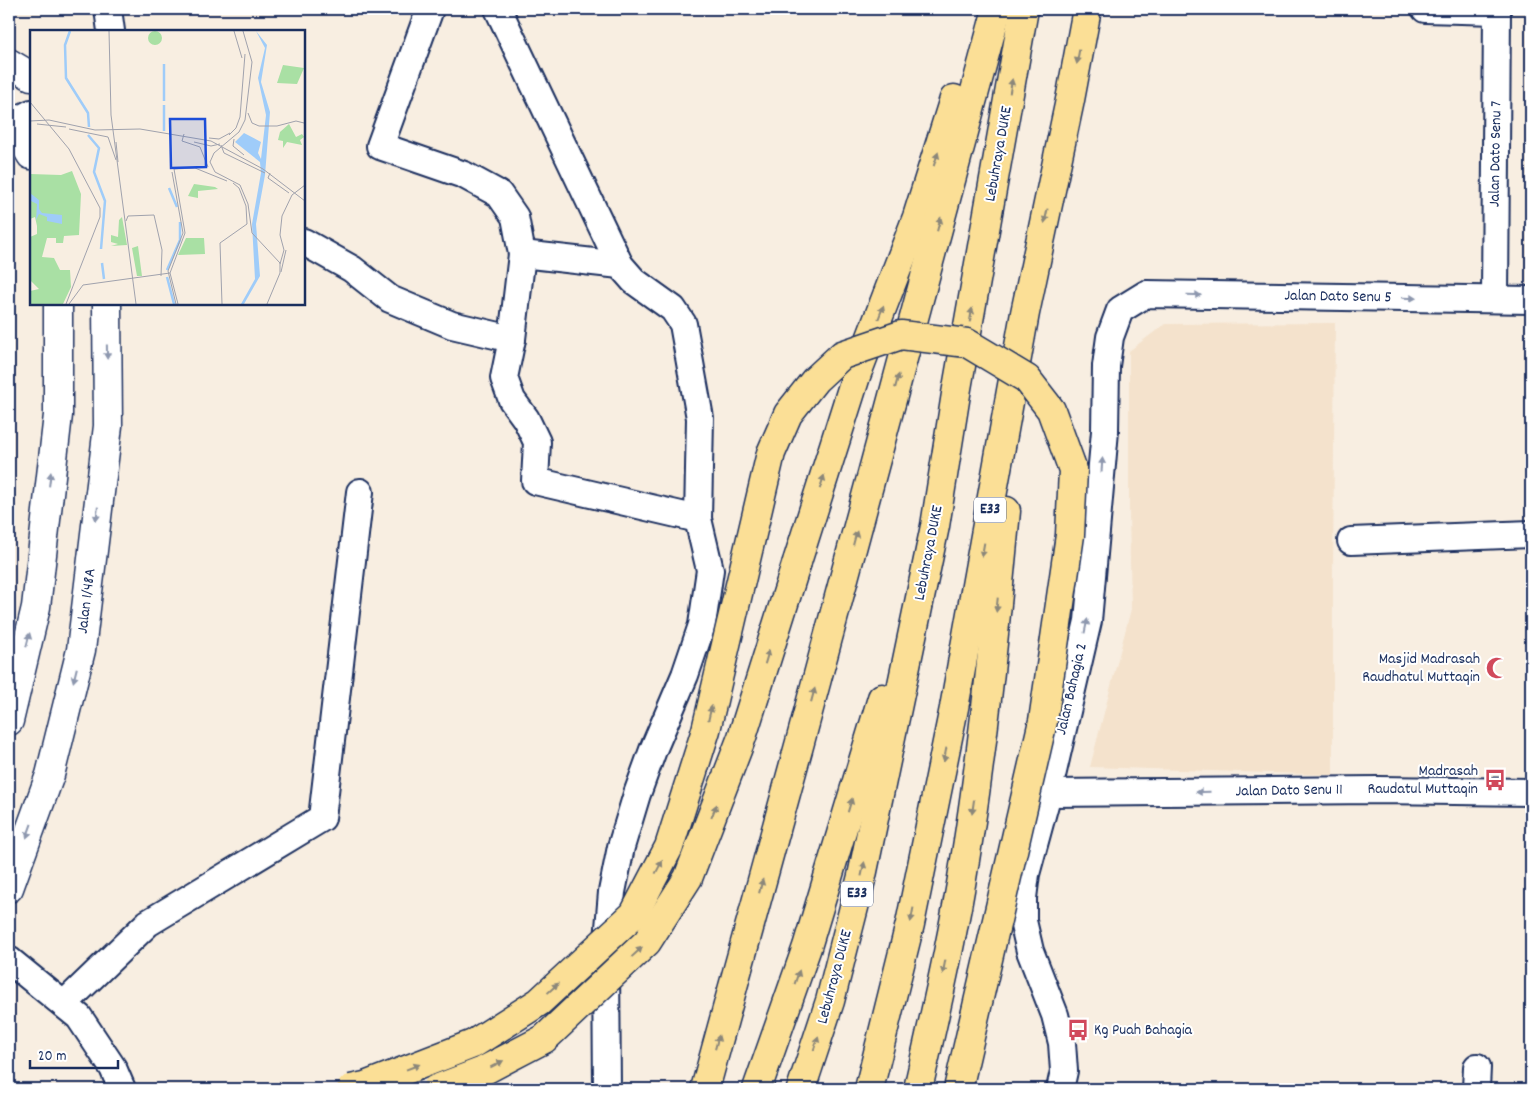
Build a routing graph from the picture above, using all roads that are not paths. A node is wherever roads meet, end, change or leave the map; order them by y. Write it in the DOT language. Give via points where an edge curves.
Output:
graph roads {
  1 [pos="108,9"];
  2 [pos="430,9"];
  3 [pos="498,9"];
  4 [pos="983,9"];
  5 [pos="997,9"];
  6 [pos="1024,9"];
  7 [pos="1087,9"];
  8 [pos="1425,9"];
  9 [pos="1497,10"];
  10 [pos="111,30"];
  11 [pos="9,63"];
  12 [pos="30,75"];
  13 [pos="18,119"];
  14 [pos="30,152"];
  15 [pos="305,243"];
  16 [pos="522,254"];
  17 [pos="620,264"];
  18 [pos="1146,294"];
  19 [pos="1495,299"];
  20 [pos="1531,300"];
  21 [pos="58,305"];
  22 [pos="107,305"];
  23 [pos="1025,313"];
  24 [pos="512,339"];
  25 [pos="360,492"];
  26 [pos="698,519"];
  27 [pos="1531,534"];
  28 [pos="1351,541"];
  29 [pos="889,704"];
  30 [pos="9,722"];
  31 [pos="1531,792"];
  32 [pos="1048,793"];
  33 [pos="9,888"];
  34 [pos="9,960"];
  35 [pos="64,1004"];
  36 [pos="1067,1083"];
  37 [pos="122,1089"];
  38 [pos="350,1089"];
  39 [pos="436,1089"];
  40 [pos="607,1089"];
  41 [pos="704,1089"];
  42 [pos="757,1089"];
  43 [pos="801,1089"];
  44 [pos="869,1089"];
  45 [pos="918,1089"];
  46 [pos="958,1089"];
  1 -- 10 [label="street"];
  2 -- 16 [label="street" via="380,146 464,175 499,194 515,217"];
  3 -- 17 [label="street"];
  39 -- 4 [label="highway, one-way, bridge" via="484,1071 544,1040 647,942 688,878 742,737 856,376 917,217"];
  41 -- 5 [label="highway, one-way"];
  29 -- 6 [label="highway, Lebuhraya DUKE / E33, one-way" via="935,526"];
  7 -- 23 [label="highway, E33, one-way"];
  8 -- 9 [label="street"];
  9 -- 19 [label="street, Jalan Dato Senu 7"];
  11 -- 12 [label="main road"];
  13 -- 14 [label="main road"];
  15 -- 24 [label="street" via="352,269 390,299 452,324"];
  16 -- 17 [label="street"];
  16 -- 24 [label="street"];
  17 -- 26 [label="street" via="634,281 673,309 683,324 700,418"];
  18 -- 19 [label="street, Jalan Dato Senu 5, one-way"];
  32 -- 18 [label="street, Jalan Bahagia 2, one-way" via="1088,621 1110,337 1120,310"];
  19 -- 20 [label="street, Jalan Dato Senu 5"];
  30 -- 21 [label="main road, one-way" via="36,607 58,414"];
  22 -- 33 [label="main road, Jalan 1/48A, one-way" via="108,426 81,650 50,775"];
  23 -- 44 [label="highway, E33, one-way" via="954,708 910,924"];
  23 -- 45 [label="highway, one-way" via="987,707 965,861"];
  24 -- 26 [label="street" via="504,378 512,400 537,442 535,482"];
  25 -- 35 [label="street" via="322,818 148,923"];
  26 -- 40 [label="street" via="710,570 702,625 637,794 612,892 606,964"];
  27 -- 28 [label="street"];
  42 -- 29 [label="highway, one-way"];
  43 -- 29 [label="highway, Lebuhraya DUKE / E33, one-way" via="830,1001 862,876"];
  31 -- 32 [label="street, Jalan Dato Senu 11, one-way"];
  32 -- 36 [label="street, Jalan Bahagia 2" via="1026,874 1023,921 1030,951 1059,1031"];
  34 -- 35 [label="street"];
  35 -- 37 [label="street" via="79,1017 113,1068"];
  38 -- 46 [label="highway, one-way, bridge" via="473,1044 539,1002 634,914 669,848 706,730 771,453 788,414 815,380 842,355 901,335 967,343 1028,379 1052,410 1073,470 1070,535 1043,721"];
}
